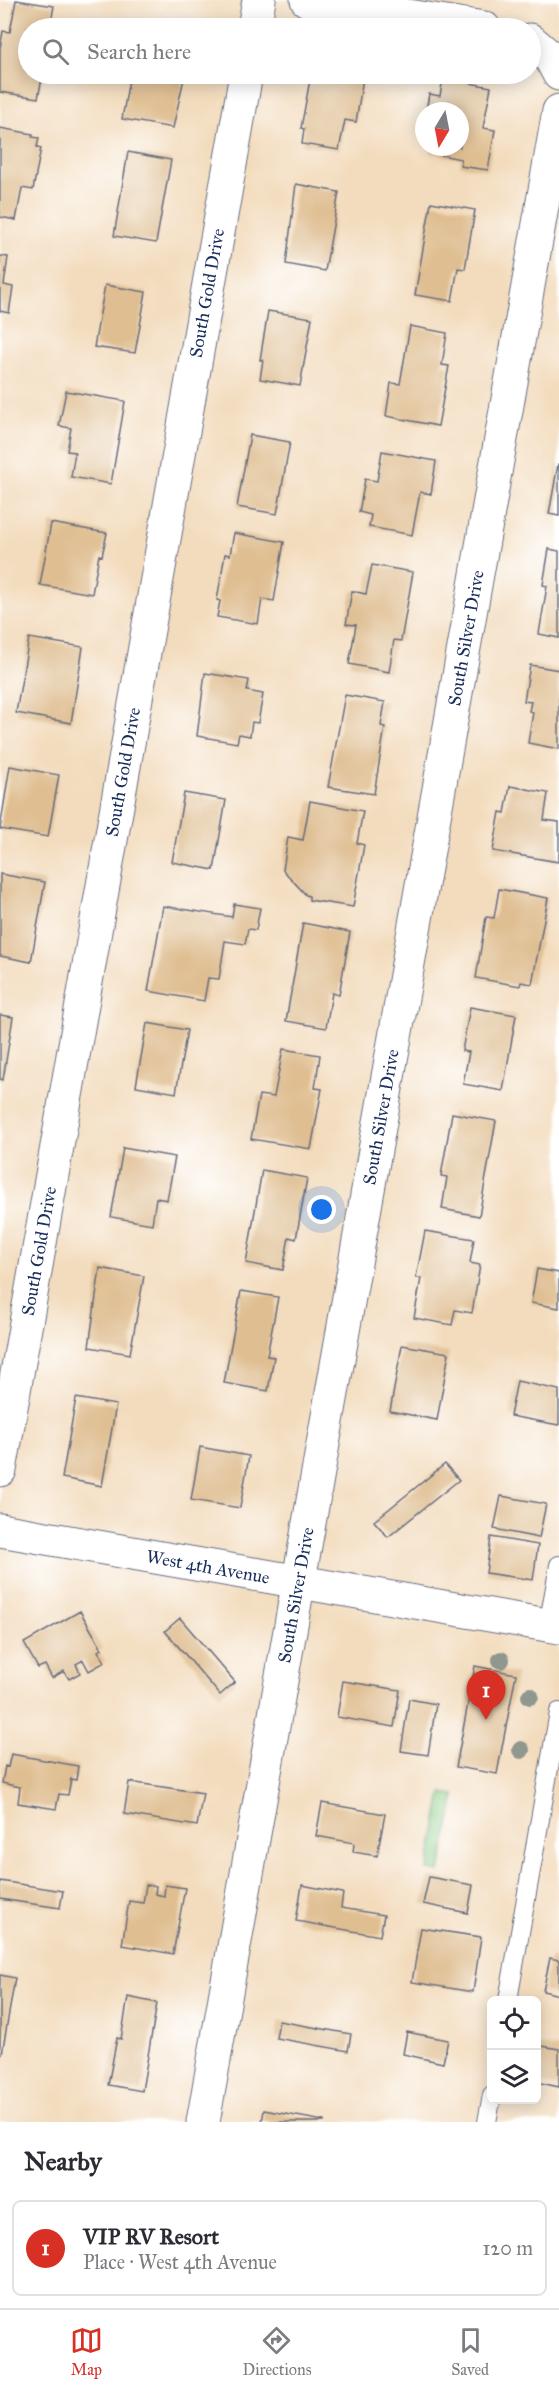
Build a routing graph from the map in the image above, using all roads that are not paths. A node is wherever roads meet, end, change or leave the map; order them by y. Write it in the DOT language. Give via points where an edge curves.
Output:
graph roads {
  1 [pos="259,0"];
  2 [pos="308,0"];
  3 [pos="256,18"];
  4 [pos="421,18"];
  5 [pos="244,84"];
  6 [pos="559,111"];
  7 [pos="0,1470"];
  8 [pos="0,1530"];
  9 [pos="559,1565"];
  10 [pos="298,1582"];
  11 [pos="554,1627"];
  12 [pos="559,1712"];
  13 [pos="509,1996"];
  14 [pos="490,2104"];
  15 [pos="203,2122"];
  16 [pos="487,2122"];
  1 -- 3 [label="street"];
  2 -- 4 [label="street"];
  5 -- 7 [label="street, South Gold Drive"];
  6 -- 10 [label="street, South Silver Drive"];
  8 -- 10 [label="street, West 4th Avenue"];
  9 -- 11 [label="lane"];
  10 -- 11 [label="street, West 4th Avenue"];
  10 -- 15 [label="street, South Silver Drive"];
  12 -- 13 [label="lane"];
  14 -- 16 [label="lane"];
}
